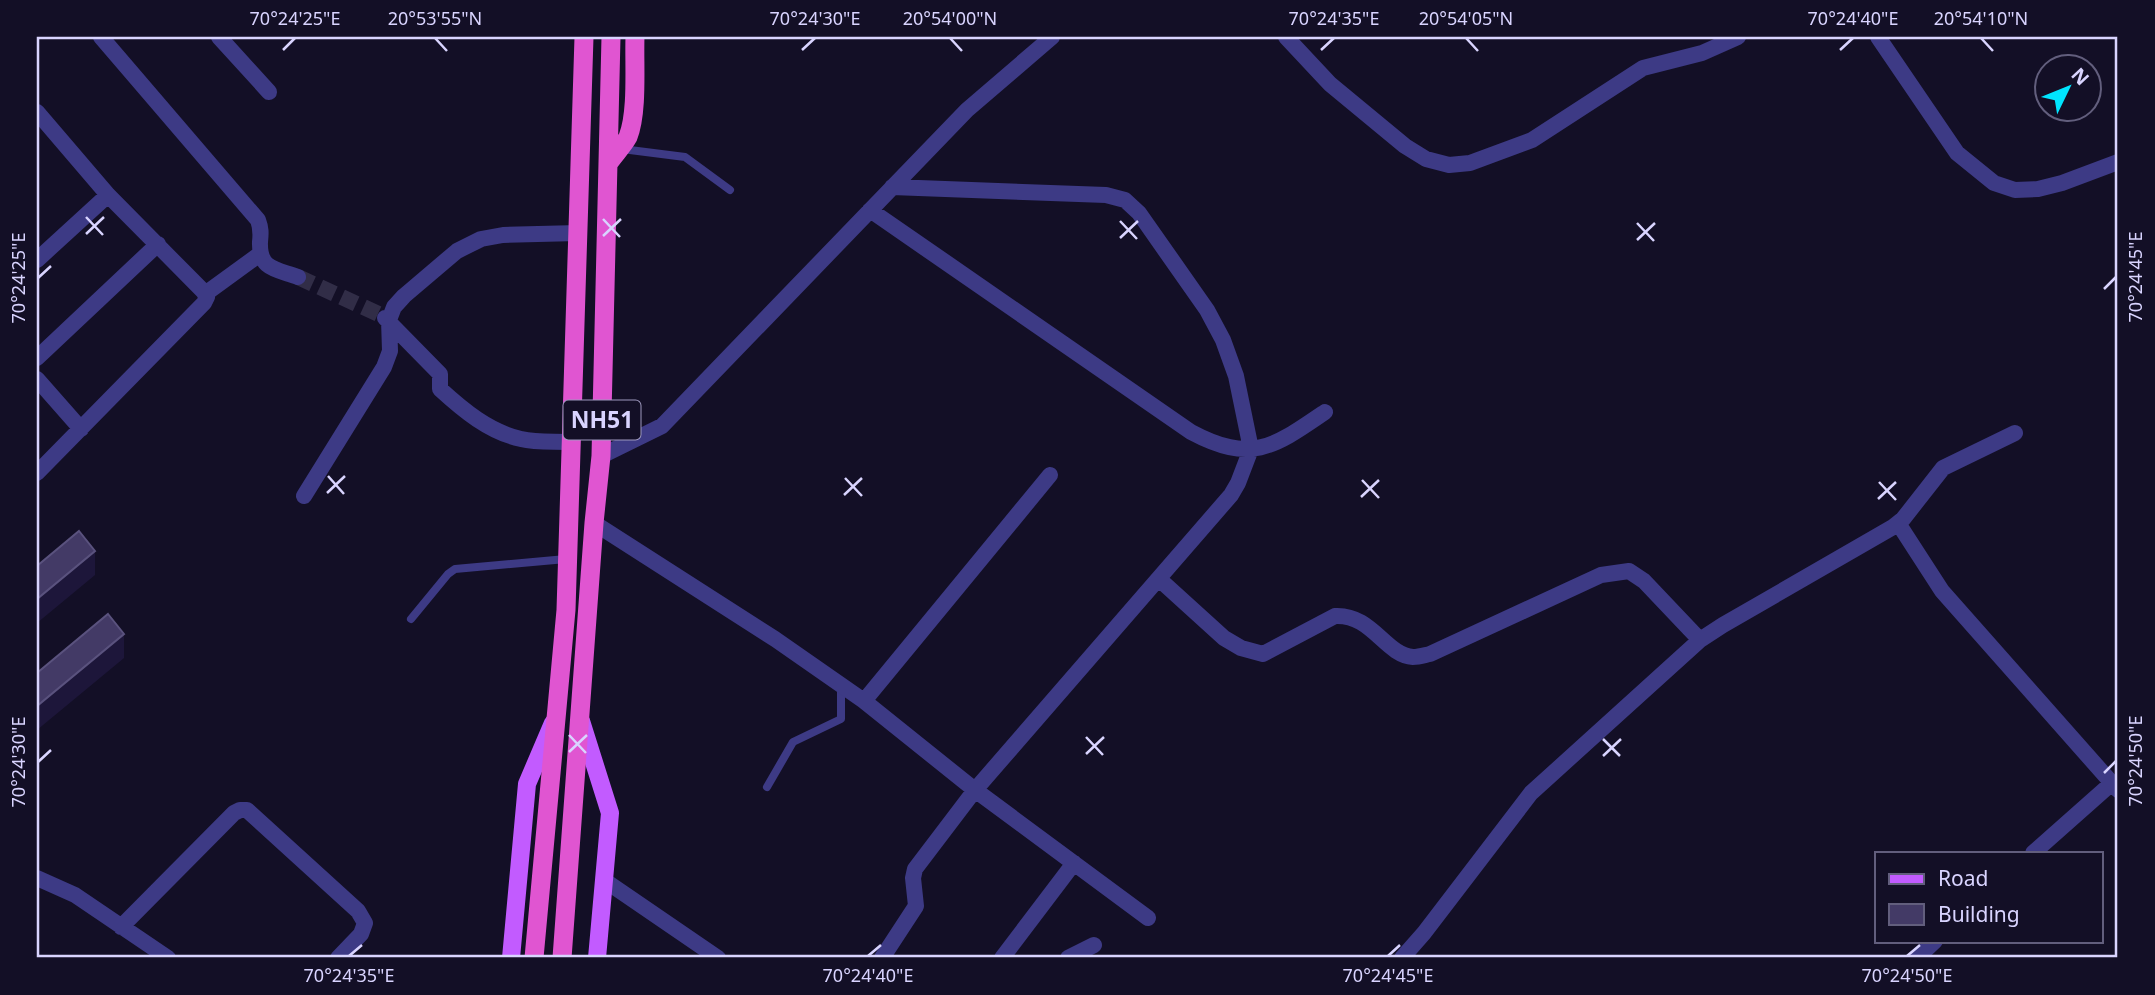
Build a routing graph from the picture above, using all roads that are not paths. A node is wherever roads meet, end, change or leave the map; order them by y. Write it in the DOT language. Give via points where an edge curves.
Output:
graph roads {
  1 [pos="102,37"];
  2 [pos="219,37"];
  3 [pos="584,37"];
  4 [pos="611,37"];
  5 [pos="635,37"];
  6 [pos="1052,37"];
  7 [pos="1286,37"];
  8 [pos="1738,37"];
  9 [pos="1878,37"];
  10 [pos="269,92"];
  11 [pos="37,112"];
  12 [pos="614,156"];
  13 [pos="2118,162"];
  14 [pos="892,187"];
  15 [pos="730,190"];
  16 [pos="108,195"];
  17 [pos="870,210"];
  18 [pos="578,233"];
  19 [pos="158,244"];
  20 [pos="260,254"];
  21 [pos="37,260"];
  22 [pos="298,277"];
  23 [pos="205,294"];
  24 [pos="386,318"];
  25 [pos="37,358"];
  26 [pos="40,388"];
  27 [pos="1325,412"];
  28 [pos="81,429"];
  29 [pos="2015,433"];
  30 [pos="571,442"];
  31 [pos="1251,449"];
  32 [pos="601,456"];
  33 [pos="37,473"];
  34 [pos="1051,475"];
  35 [pos="304,496"];
  36 [pos="594,523"];
  37 [pos="1898,523"];
  38 [pos="568,559"];
  39 [pos="1158,579"];
  40 [pos="411,619"];
  41 [pos="1700,640"];
  42 [pos="841,685"];
  43 [pos="864,701"];
  44 [pos="556,715"];
  45 [pos="580,718"];
  46 [pos="2115,786"];
  47 [pos="767,787"];
  48 [pos="975,790"];
  49 [pos="2034,852"];
  50 [pos="1074,863"];
  51 [pos="37,878"];
  52 [pos="604,880"];
  53 [pos="1148,918"];
  54 [pos="121,927"];
  55 [pos="1934,942"];
  56 [pos="1094,945"];
  57 [pos="168,958"];
  58 [pos="338,958"];
  59 [pos="511,958"];
  60 [pos="534,958"];
  61 [pos="562,958"];
  62 [pos="597,958"];
  63 [pos="718,958"];
  64 [pos="882,958"];
  65 [pos="1002,958"];
  66 [pos="1068,958"];
  67 [pos="1402,958"];
  68 [pos="1917,958"];
  1 -- 20 [label="street" via="258,220"];
  2 -- 10 [label="street"];
  3 -- 18 [label="highway, NH51"];
  4 -- 12 [label="highway, NH51"];
  5 -- 12 [label="highway" via="633,113 627,138"];
  6 -- 14 [label="street" via="967,110"];
  7 -- 8 [label="street" via="1330,84 1405,146 1426,159 1449,164 1469,163 1532,140 1643,68 1702,53"];
  9 -- 13 [label="street" via="1957,153 1994,183 2015,190 2038,189"];
  11 -- 16 [label="street"];
  12 -- 15 [label="lane" via="685,157"];
  12 -- 32 [label="highway, NH51"];
  14 -- 17 [label="street"];
  14 -- 31 [label="street" via="1106,195 1125,200 1215,324 1236,376"];
  16 -- 19 [label="street"];
  16 -- 21 [label="street"];
  17 -- 31 [label="street" via="1191,432 1219,445"];
  17 -- 32 [label="street" via="662,426"];
  18 -- 24 [label="street" via="481,239 457,251 404,296"];
  18 -- 30 [label="highway, NH51"];
  19 -- 23 [label="street"];
  19 -- 25 [label="street"];
  20 -- 22 [label="street" via="268,266"];
  20 -- 23 [label="street"];
  23 -- 28 [label="street" via="204,303"];
  24 -- 30 [label="street" via="440,374 440,389 469,414 519,439"];
  24 -- 35 [label="street" via="390,351 384,367"];
  26 -- 28 [label="street"];
  27 -- 31 [label="street" via="1283,440"];
  28 -- 33 [label="street"];
  29 -- 37 [label="street" via="1943,468"];
  30 -- 38 [label="highway, NH51"];
  31 -- 39 [label="street" via="1235,489"];
  32 -- 36 [label="highway, NH51"];
  34 -- 43 [label="street"];
  36 -- 42 [label="street"];
  36 -- 45 [label="highway, NH51"];
  37 -- 41 [label="street"];
  37 -- 46 [label="street" via="1941,591"];
  38 -- 40 [label="lane" via="455,569"];
  38 -- 44 [label="highway, NH51"];
  39 -- 41 [label="street" via="1223,638 1263,654 1335,616 1361,621 1412,657 1430,654 1601,575 1629,572 1644,581"];
  39 -- 48 [label="street"];
  41 -- 67 [label="street" via="1531,793"];
  42 -- 43 [label="street"];
  42 -- 47 [label="lane" via="841,719 793,742"];
  43 -- 48 [label="street"];
  44 -- 59 [label="main road" via="527,784"];
  44 -- 60 [label="highway, NH51"];
  45 -- 52 [label="main road" via="610,813"];
  45 -- 61 [label="highway, NH51"];
  46 -- 49 [label="street"];
  48 -- 50 [label="street"];
  48 -- 64 [label="street" via="915,869 916,906"];
  50 -- 53 [label="street"];
  50 -- 65 [label="street"];
  51 -- 54 [label="street" via="75,895"];
  52 -- 62 [label="main road"];
  52 -- 63 [label="street"];
  54 -- 57 [label="street"];
  54 -- 58 [label="street" via="234,813 247,810 358,911 365,923 361,934"];
  55 -- 68 [label="street"];
  56 -- 66 [label="street"];
}
